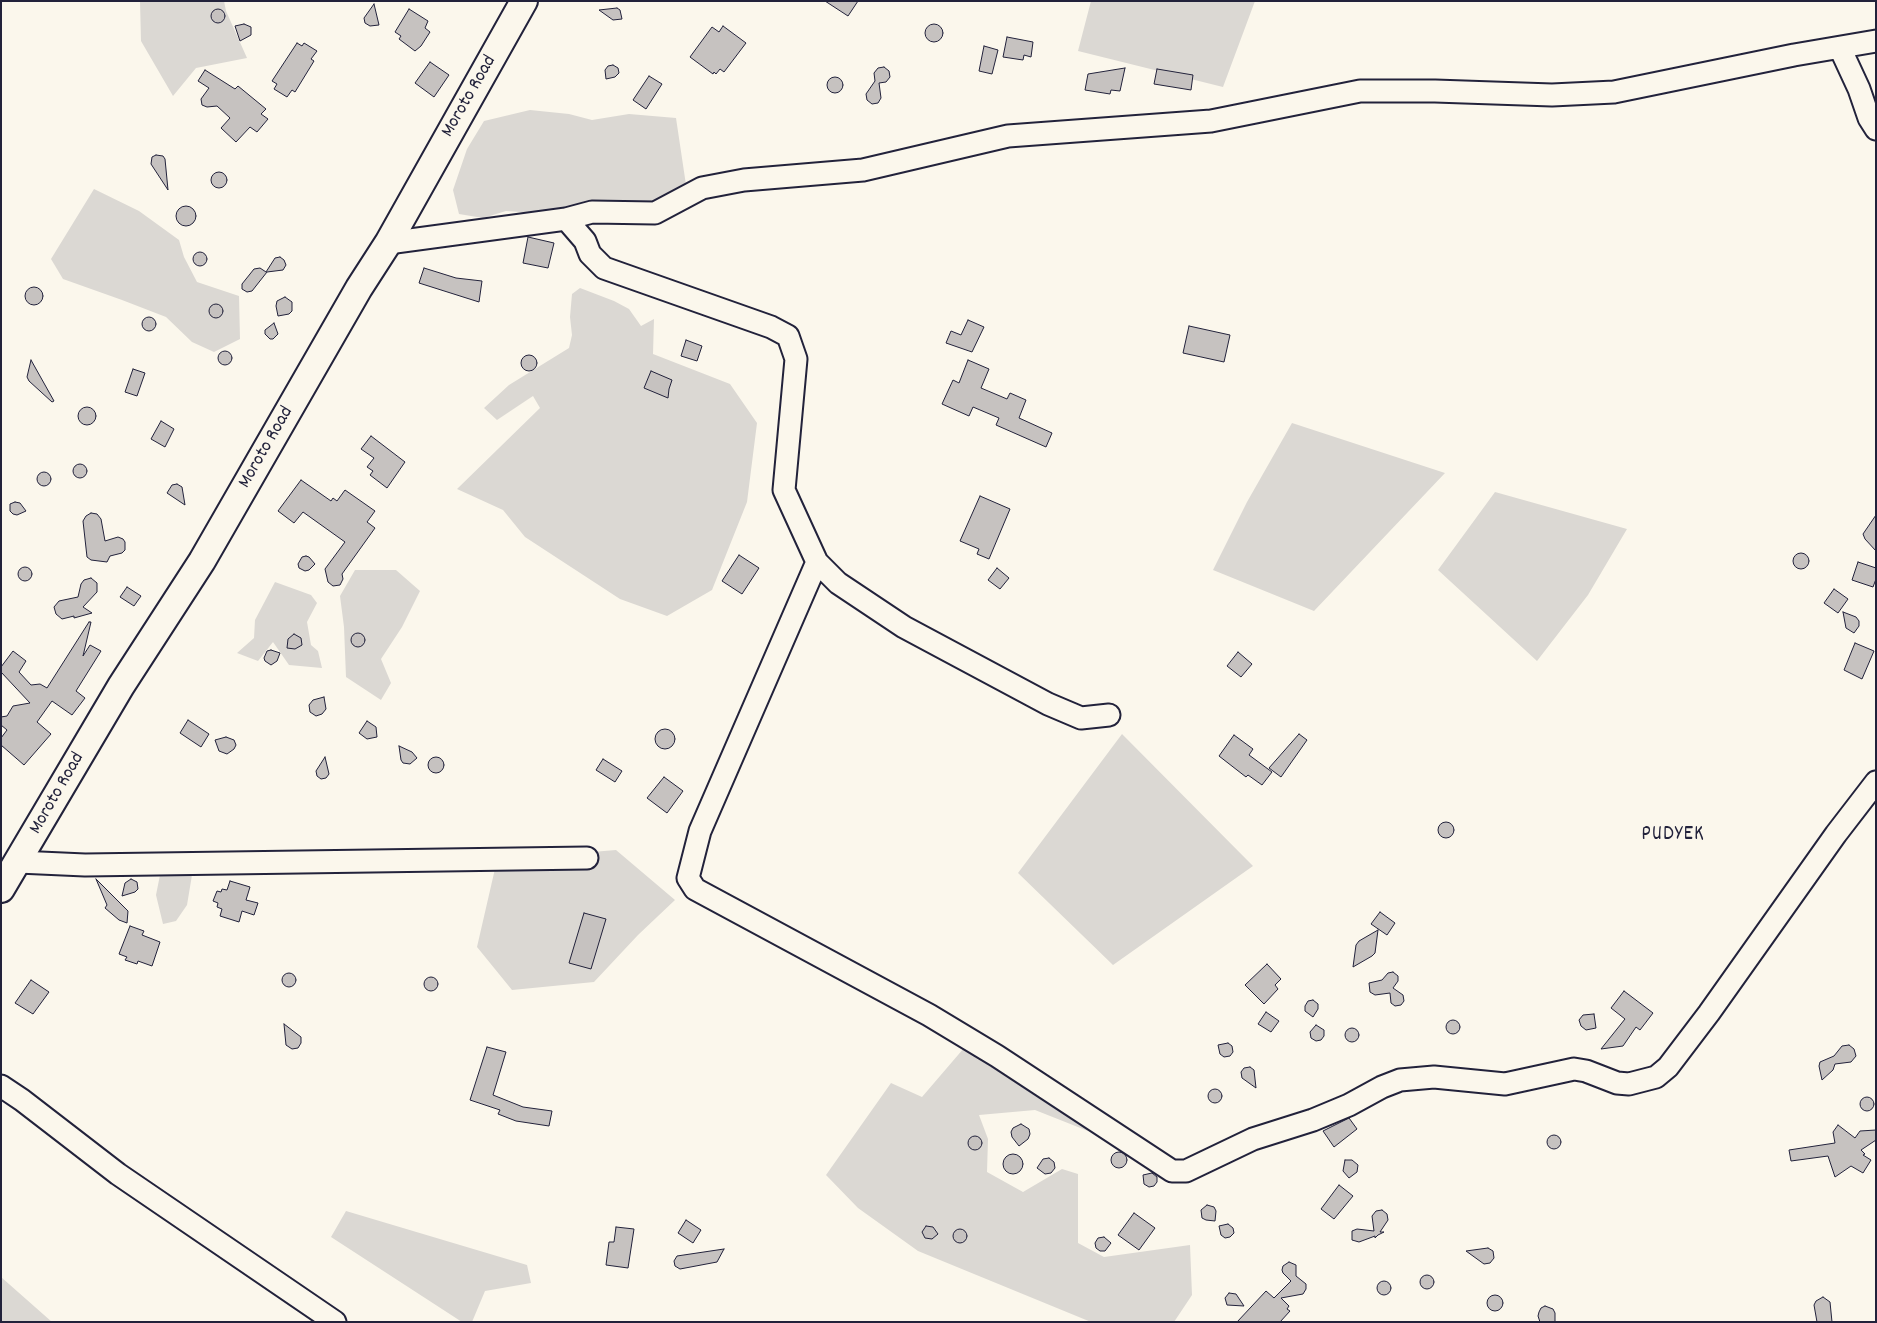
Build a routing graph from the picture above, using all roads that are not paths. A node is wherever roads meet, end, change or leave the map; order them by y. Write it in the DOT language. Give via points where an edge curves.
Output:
graph roads {
  1 [pos="524,1"];
  2 [pos="1876,41"];
  3 [pos="1840,48"];
  4 [pos="1876,129"];
  5 [pos="566,219"];
  6 [pos="388,243"];
  7 [pos="817,562"];
  8 [pos="1109,715"];
  9 [pos="1876,782"];
  10 [pos="587,858"];
  11 [pos="18,862"];
  12 [pos="1,889"];
  13 [pos="1,1086"];
  14 [pos="334,1322"];
  1 -- 6 [label="main road, Moroto Road"];
  2 -- 3 [label="street"];
  3 -- 4 [label="street"];
  3 -- 5 [label="street" via="1614,92 1552,95 1435,90 1360,91 1211,121 1008,136 863,170 744,180 702,188 655,212 592,212"];
  5 -- 6 [label="street"];
  5 -- 7 [label="street" via="604,268 772,327 788,336 796,359 784,490"];
  6 -- 11 [label="main road, Moroto Road" via="202,561 121,686"];
  7 -- 8 [label="street" via="838,583 904,627 1048,704 1081,718"];
  7 -- 9 [label="street" via="700,831 688,878 694,889 929,1015 1172,1171 1186,1171 1253,1139 1313,1120 1400,1080 1434,1077 1505,1084 1574,1069 1617,1084 1656,1077 1668,1067 1709,1013"];
  10 -- 11 [label="street" via="85,865"];
  11 -- 12 [label="main road, Moroto Road"];
  13 -- 14 [label="street" via="118,1174"];
}
